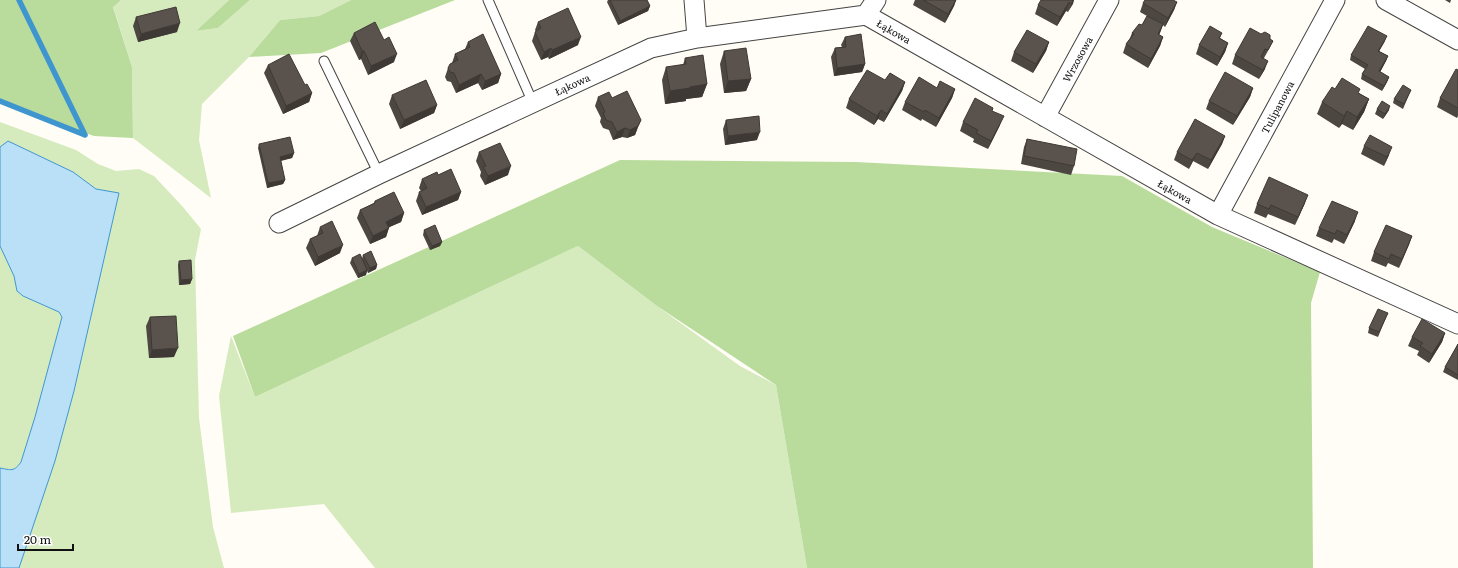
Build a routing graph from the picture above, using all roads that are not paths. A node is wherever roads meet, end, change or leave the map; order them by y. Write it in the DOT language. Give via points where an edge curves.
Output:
graph roads {
  1 [pos="488,0"];
  2 [pos="694,0"];
  3 [pos="1109,0"];
  4 [pos="1335,0"];
  5 [pos="1386,0"];
  6 [pos="871,8"];
  7 [pos="697,38"];
  8 [pos="1458,40"];
  9 [pos="324,61"];
  10 [pos="533,103"];
  11 [pos="1045,117"];
  12 [pos="380,174"];
  13 [pos="1218,215"];
  14 [pos="279,223"];
  15 [pos="1458,324"];
  1 -- 10 [label="lane"];
  2 -- 7 [label="street"];
  3 -- 11 [label="street, Wrzosowa"];
  4 -- 13 [label="street, Tulipanowa"];
  5 -- 8 [label="street"];
  6 -- 7 [label="street, Łąkowa"];
  6 -- 11 [label="street, Łąkowa"];
  7 -- 10 [label="street, Łąkowa" via="651,48"];
  9 -- 12 [label="lane"];
  10 -- 12 [label="street, Łąkowa"];
  11 -- 13 [label="street, Łąkowa"];
  12 -- 14 [label="street, Łąkowa"];
  13 -- 15 [label="street, Łąkowa"];
}
